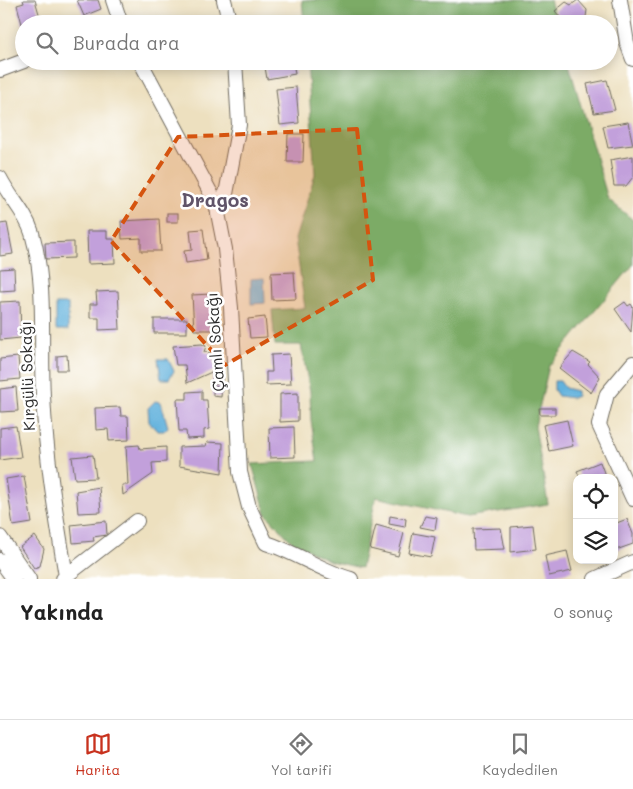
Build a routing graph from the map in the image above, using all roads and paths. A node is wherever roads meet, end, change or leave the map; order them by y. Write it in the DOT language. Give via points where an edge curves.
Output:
graph roads {
  1 [pos="113,0"];
  2 [pos="224,0"];
  3 [pos="620,0"];
  4 [pos="118,15"];
  5 [pos="228,15"];
  6 [pos="633,59"];
  7 [pos="15,64"];
  8 [pos="0,70"];
  9 [pos="145,70"];
  10 [pos="236,70"];
  11 [pos="0,178"];
  12 [pos="216,203"];
  13 [pos="633,363"];
  14 [pos="633,499"];
  15 [pos="138,521"];
  16 [pos="0,537"];
  17 [pos="0,560"];
  18 [pos="633,562"];
  19 [pos="65,577"];
  20 [pos="14,579"];
  21 [pos="29,579"];
  22 [pos="352,579"];
  23 [pos="596,579"];
  1 -- 4 [label="street"];
  2 -- 5 [label="street"];
  3 -- 6 [label="street"];
  7 -- 8 [label="street"];
  9 -- 12 [label="street, Çamlı Sokağı"];
  10 -- 12 [label="street" via="240,125 226,194"];
  11 -- 19 [label="street, Kırgülü Sokağı" via="11,199 24,213 32,234 42,308 43,395 50,480"];
  12 -- 22 [label="street, Çamlı Sokağı" via="232,308 240,472 249,507 266,543 284,548 312,565"];
  13 -- 14 [label="street" via="607,394 599,425"];
  15 -- 19 [label="street"];
  16 -- 21 [label="street"];
  17 -- 20 [label="street"];
  18 -- 23 [label="street"];
}
